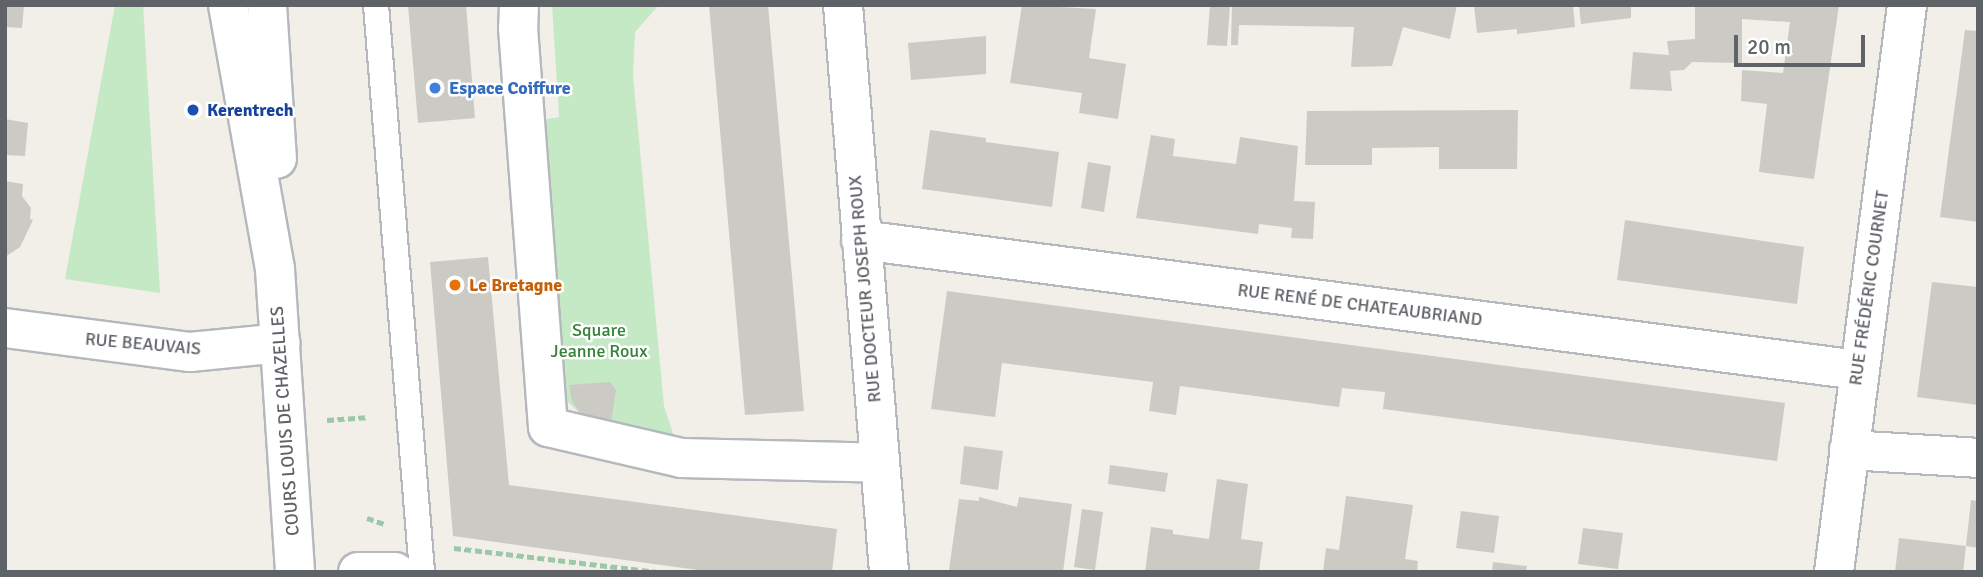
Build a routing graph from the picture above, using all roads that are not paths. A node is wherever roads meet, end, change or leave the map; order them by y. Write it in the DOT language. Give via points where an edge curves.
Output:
graph roads {
  1 [pos="228,5"];
  2 [pos="267,5"];
  3 [pos="376,5"];
  4 [pos="519,5"];
  5 [pos="844,5"];
  6 [pos="1907,5"];
  7 [pos="861,240"];
  8 [pos="275,270"];
  9 [pos="5,328"];
  10 [pos="281,343"];
  11 [pos="1858,370"];
  12 [pos="1849,450"];
  13 [pos="1978,458"];
  14 [pos="880,463"];
  15 [pos="295,572"];
  16 [pos="358,572"];
  17 [pos="395,572"];
  18 [pos="422,572"];
  19 [pos="889,572"];
  20 [pos="1834,572"];
  1 -- 8 [label="street, COURS LOUIS DE CHAZELLES"];
  2 -- 8 [label="street, COURS LOUIS DE CHAZELLES" via="278,178"];
  3 -- 18 [label="lane"];
  4 -- 14 [label="street" via="548,427 681,458"];
  5 -- 7 [label="street, RUE DOCTEUR JOSEPH ROUX"];
  6 -- 11 [label="street, RUE FRÉDÉRIC COURNET"];
  7 -- 11 [label="street, RUE RENÉ DE CHATEAUBRIAND"];
  7 -- 14 [label="street, RUE DOCTEUR JOSEPH ROUX"];
  8 -- 10 [label="street, COURS LOUIS DE CHAZELLES"];
  9 -- 10 [label="street, RUE BEAUVAIS" via="190,352"];
  10 -- 15 [label="street, COURS LOUIS DE CHAZELLES"];
  11 -- 12 [label="street, RUE FRÉDÉRIC COURNET"];
  12 -- 13 [label="street"];
  12 -- 20 [label="street, RUE FRÉDÉRIC COURNET"];
  14 -- 19 [label="street, RUE DOCTEUR JOSEPH ROUX"];
  16 -- 17 [label="street"];
}
